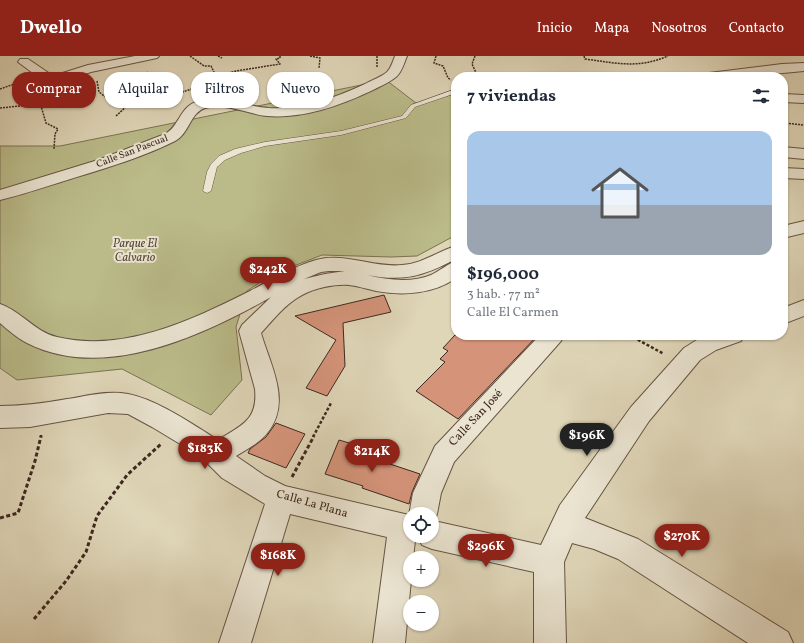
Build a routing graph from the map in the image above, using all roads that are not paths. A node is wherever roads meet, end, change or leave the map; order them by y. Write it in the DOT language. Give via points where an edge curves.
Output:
graph roads {
  1 [pos="153,56"];
  2 [pos="401,56"];
  3 [pos="39,57"];
  4 [pos="804,67"];
  5 [pos="38,72"];
  6 [pos="73,72"];
  7 [pos="750,72"];
  8 [pos="343,92"];
  9 [pos="451,93"];
  10 [pos="788,98"];
  11 [pos="804,99"];
  12 [pos="259,107"];
  13 [pos="195,108"];
  14 [pos="250,108"];
  15 [pos="788,152"];
  16 [pos="804,154"];
  17 [pos="788,173"];
  18 [pos="804,174"];
  19 [pos="207,191"];
  20 [pos="0,196"];
  21 [pos="804,227"];
  22 [pos="788,231"];
  23 [pos="451,254"];
  24 [pos="451,271"];
  25 [pos="804,308"];
  26 [pos="0,312"];
  27 [pos="788,314"];
  28 [pos="548,340"];
  29 [pos="721,340"];
  30 [pos="0,417"];
  31 [pos="217,455"];
  32 [pos="281,498"];
  33 [pos="420,507"];
  34 [pos="403,522"];
  35 [pos="564,526"];
  36 [pos="439,537"];
  37 [pos="408,543"];
  38 [pos="549,561"];
  39 [pos="235,643"];
  40 [pos="389,643"];
  41 [pos="550,643"];
  42 [pos="777,643"];
  1 -- 6 [label="street"];
  2 -- 14 [label="street, Calle San Pascual" via="390,76 343,99 295,111 268,112"];
  3 -- 5 [label="street" via="24,62"];
  4 -- 7 [label="street"];
  8 -- 12 [label="street" via="301,104"];
  9 -- 19 [label="lane" via="413,106 404,117 341,133 265,144 238,151 222,158 214,166"];
  10 -- 11 [label="street"];
  13 -- 20 [label="street, Calle San Pascual" via="179,131 164,140 113,160"];
  15 -- 16 [label="street"];
  17 -- 18 [label="street"];
  21 -- 22 [label="street"];
  23 -- 26 [label="street" via="423,268 394,273 343,263 317,267 299,273 201,324 170,336 121,347 75,348 53,344 35,337"];
  24 -- 31 [label="street" via="436,281 421,286 393,286 346,278 291,293 250,331 266,382 268,406 265,417 258,426"];
  25 -- 27 [label="street"];
  28 -- 33 [label="street, Calle San José" via="444,454"];
  29 -- 35 [label="street" via="692,354 640,414"];
  30 -- 31 [label="street, Calle La Plana" via="30,416 108,403 128,404 178,429"];
  31 -- 32 [label="street, Calle La Plana" via="231,469"];
  32 -- 34 [label="street, Calle La Plana"];
  32 -- 39 [label="street"];
  35 -- 38 [label="street"];
  35 -- 42 [label="street" via="595,535 628,549"];
  36 -- 38 [label="street"];
  37 -- 40 [label="street, Calle San José"];
  38 -- 41 [label="street"];
}
